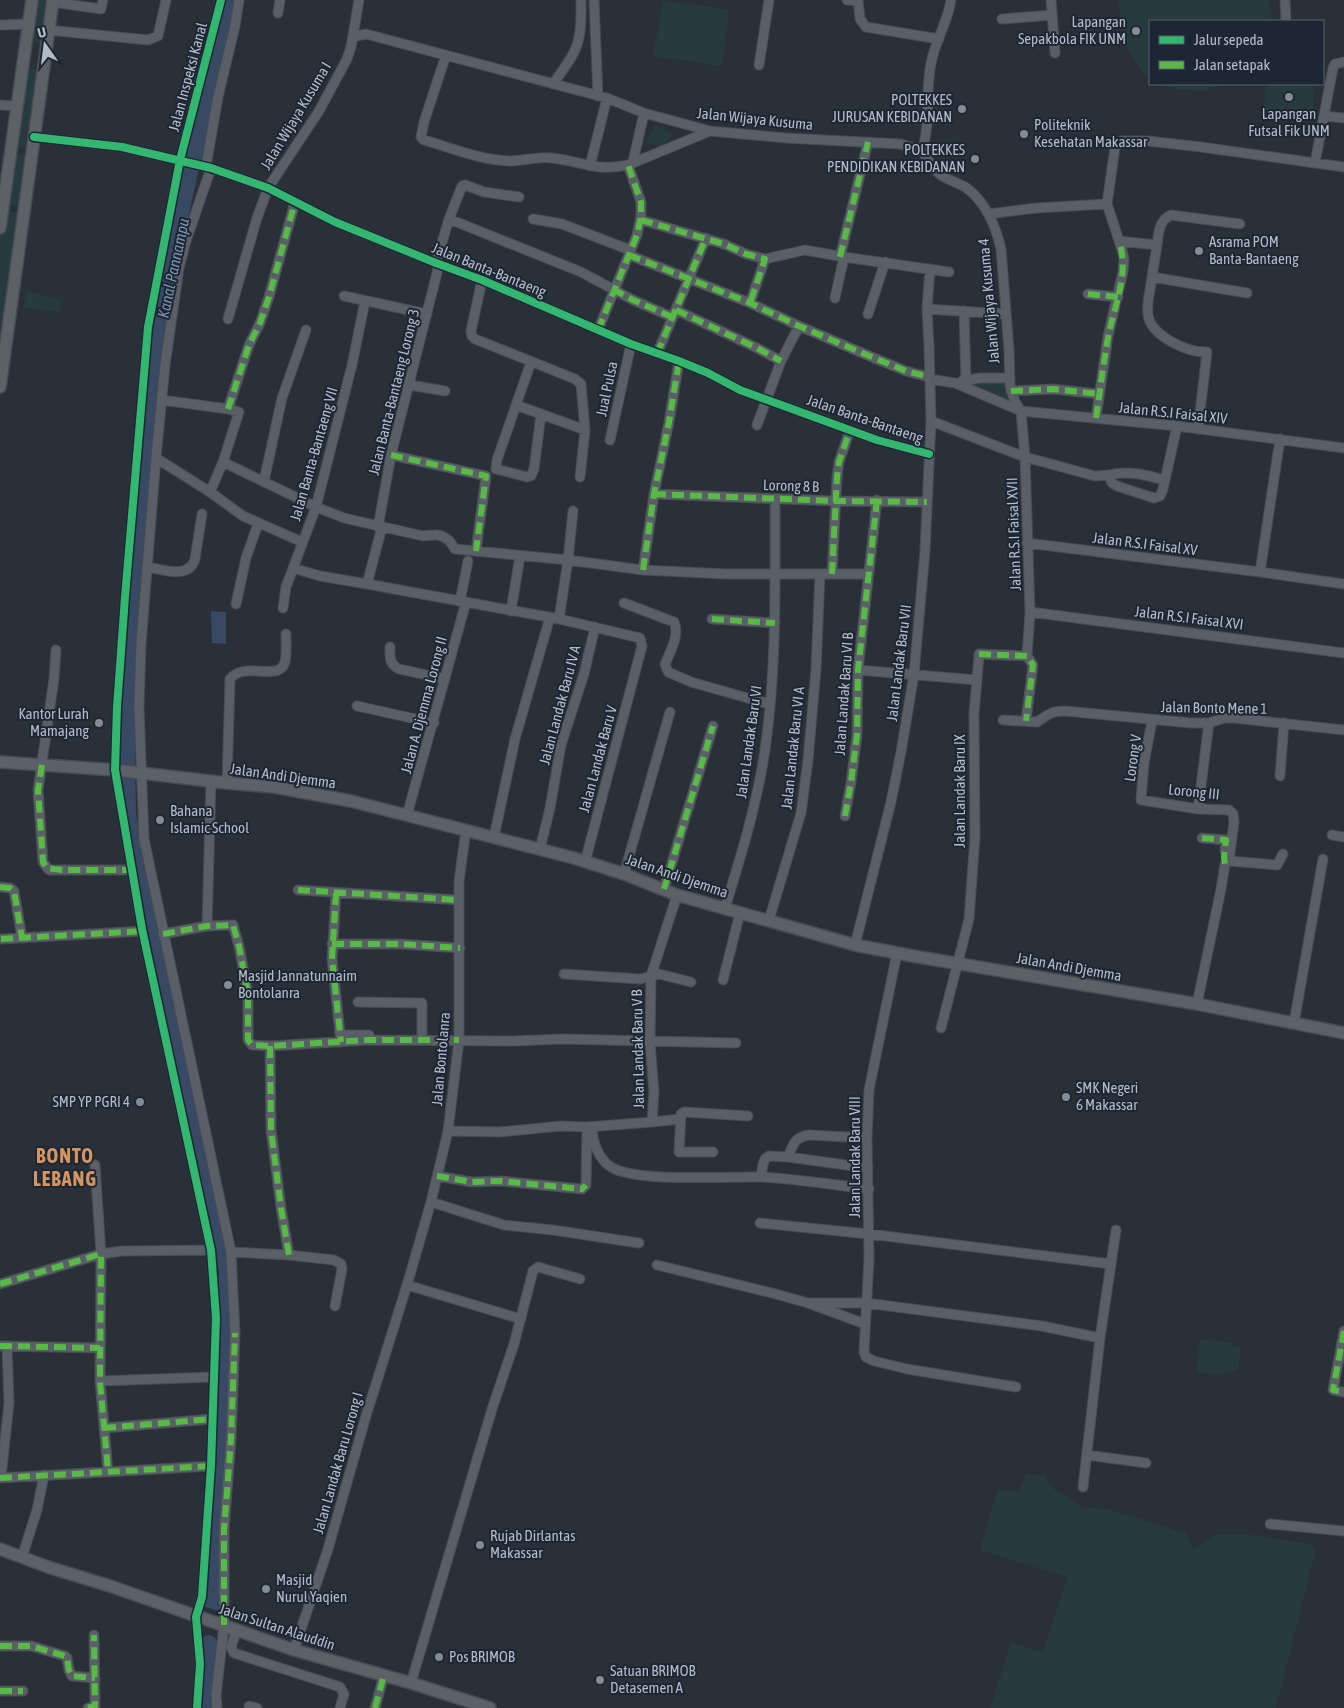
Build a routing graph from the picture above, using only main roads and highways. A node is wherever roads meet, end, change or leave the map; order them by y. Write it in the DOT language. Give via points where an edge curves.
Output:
graph roads {
  1 [pos="32,0"];
  2 [pos="52,1"];
  3 [pos="24,56"];
  4 [pos="44,58"];
  5 [pos="2,203"];
  6 [pos="0,228"];
  7 [pos="2,359"];
  8 [pos="0,387"];
  9 [pos="0,762"];
  10 [pos="1344,1033"];
  11 [pos="0,1549"];
  12 [pos="471,1705"];
  13 [pos="490,1708"];
  1 -- 3 [label="main road"];
  2 -- 4 [label="main road"];
  3 -- 4 [label="main road"];
  3 -- 5 [label="main road"];
  4 -- 7 [label="main road"];
  5 -- 6 [label="main road"];
  7 -- 8 [label="main road"];
  9 -- 10 [label="main road, Jalan Andi Djemma" via="138,772 310,793 540,849 624,874 677,895 855,945 1197,1004"];
  11 -- 12 [label="main road, Jalan Sultan Alauddin" via="294,1650 411,1683"];
  12 -- 13 [label="main road, Jalan Sultan Alauddin"];
}
